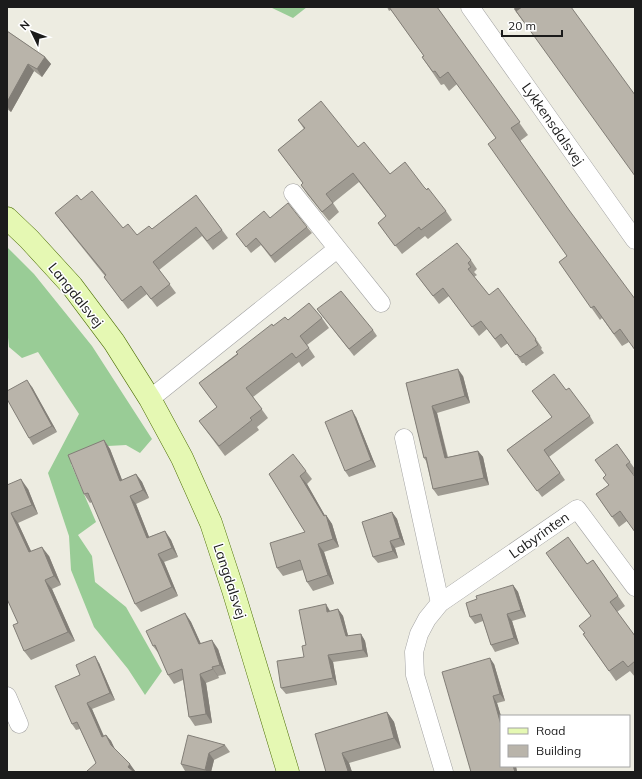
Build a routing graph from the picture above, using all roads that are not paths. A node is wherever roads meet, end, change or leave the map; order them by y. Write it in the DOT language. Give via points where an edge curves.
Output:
graph roads {
  1 [pos="470,7"];
  2 [pos="293,193"];
  3 [pos="7,218"];
  4 [pos="635,240"];
  5 [pos="337,249"];
  6 [pos="380,303"];
  7 [pos="150,399"];
  8 [pos="404,438"];
  9 [pos="635,587"];
  10 [pos="440,603"];
  11 [pos="7,696"];
  12 [pos="19,724"];
  13 [pos="288,772"];
  14 [pos="444,772"];
  1 -- 4 [label="street, Lykkensdalsvej"];
  2 -- 5 [label="street"];
  3 -- 7 [label="street, Langdalsvej" via="72,286 114,342"];
  5 -- 6 [label="street"];
  5 -- 7 [label="street"];
  7 -- 13 [label="street, Langdalsvej" via="182,458 211,523"];
  8 -- 10 [label="street"];
  9 -- 10 [label="street, Labyrinten" via="577,509"];
  10 -- 14 [label="street, Labyrinten" via="419,634 414,652 415,675"];
  11 -- 12 [label="street"];
}
